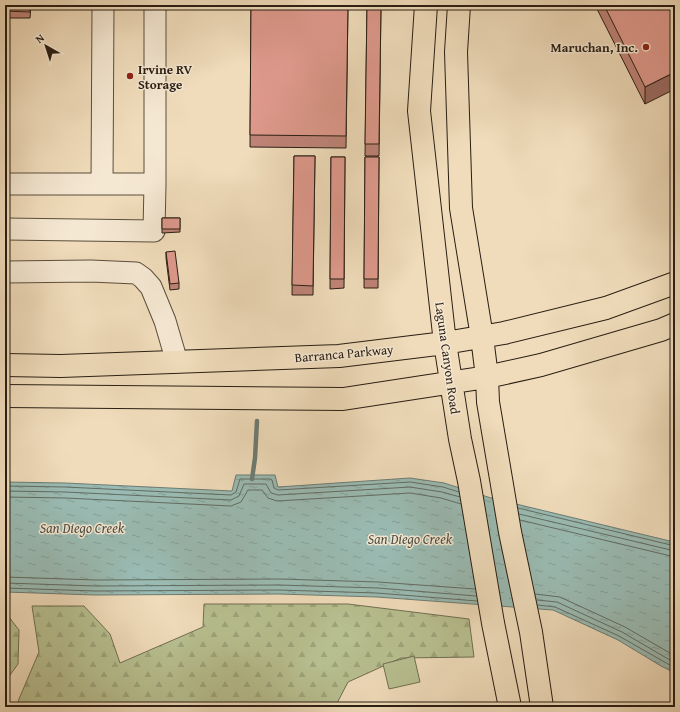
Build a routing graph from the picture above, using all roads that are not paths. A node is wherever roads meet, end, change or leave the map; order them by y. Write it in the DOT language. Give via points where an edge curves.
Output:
graph roads {
  1 [pos="103,5"];
  2 [pos="155,5"];
  3 [pos="426,5"];
  4 [pos="459,5"];
  5 [pos="5,184"];
  6 [pos="102,184"];
  7 [pos="155,184"];
  8 [pos="5,229"];
  9 [pos="5,272"];
  10 [pos="675,283"];
  11 [pos="675,324"];
  12 [pos="482,337"];
  13 [pos="445,343"];
  14 [pos="177,362"];
  15 [pos="5,365"];
  16 [pos="487,376"];
  17 [pos="450,382"];
  18 [pos="5,396"];
  19 [pos="510,707"];
  20 [pos="542,707"];
  1 -- 6 [label="lane"];
  2 -- 7 [label="lane"];
  3 -- 13 [label="main road, Laguna Canyon Road" via="419,111"];
  4 -- 12 [label="main road" via="456,52 461,208"];
  5 -- 6 [label="lane"];
  6 -- 7 [label="lane"];
  7 -- 8 [label="lane" via="154,231"];
  9 -- 14 [label="lane" via="90,271 136,274 144,278 151,287 165,321"];
  10 -- 12 [label="main road, Barranca Parkway" via="606,308"];
  11 -- 16 [label="main road" via="541,365"];
  12 -- 13 [label="main road, Barranca Parkway"];
  12 -- 16 [label="main road"];
  13 -- 14 [label="main road, Barranca Parkway" via="339,356"];
  13 -- 17 [label="main road, Laguna Canyon Road"];
  14 -- 15 [label="main road, Barranca Parkway"];
  16 -- 17 [label="main road"];
  16 -- 20 [label="main road" via="488,402 531,632"];
  17 -- 18 [label="main road" via="343,399"];
  17 -- 19 [label="main road, Laguna Canyon Road"];
}
